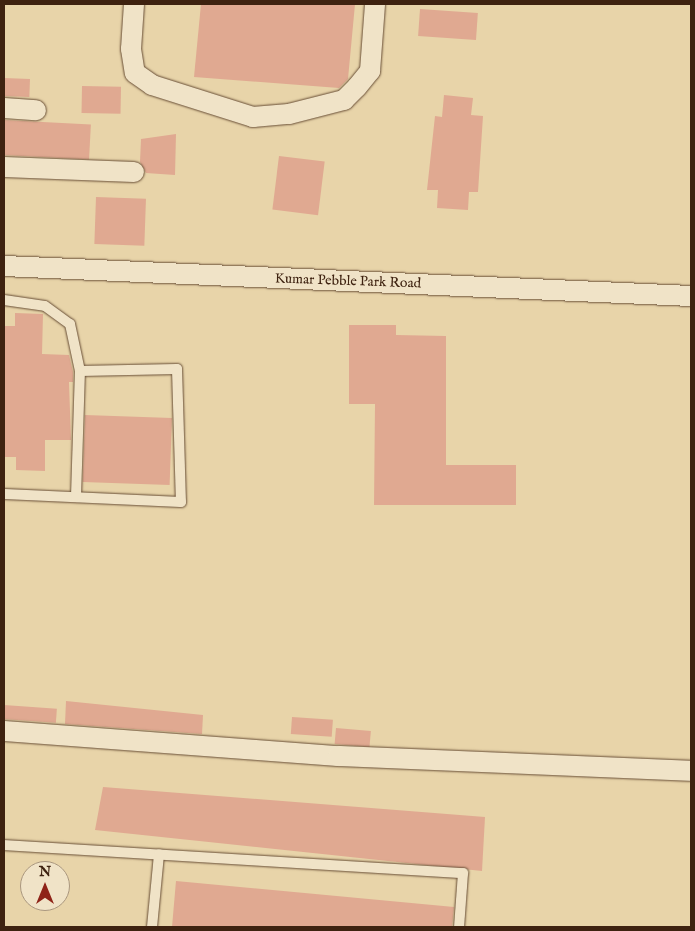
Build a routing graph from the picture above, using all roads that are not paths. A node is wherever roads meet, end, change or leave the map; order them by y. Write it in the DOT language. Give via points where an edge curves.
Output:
graph roads {
  1 [pos="134,4"];
  2 [pos="375,4"];
  3 [pos="4,108"];
  4 [pos="36,110"];
  5 [pos="4,167"];
  6 [pos="134,172"];
  7 [pos="4,266"];
  8 [pos="691,296"];
  9 [pos="4,300"];
  10 [pos="80,371"];
  11 [pos="4,494"];
  12 [pos="76,497"];
  13 [pos="4,731"];
  14 [pos="691,771"];
  15 [pos="4,845"];
  16 [pos="159,854"];
  17 [pos="152,927"];
  18 [pos="459,927"];
  1 -- 2 [label="street" via="131,49 135,73 152,85 253,117 289,114 344,100 357,88 370,71"];
  3 -- 4 [label="street"];
  5 -- 6 [label="street"];
  7 -- 8 [label="street, Kumar Pebble Park Road"];
  9 -- 10 [label="lane" via="45,306 70,324"];
  10 -- 12 [label="lane"];
  10 -- 12 [label="lane" via="177,369 181,502"];
  11 -- 12 [label="lane"];
  13 -- 14 [label="street" via="338,756"];
  15 -- 16 [label="lane"];
  16 -- 17 [label="lane"];
  16 -- 18 [label="lane" via="463,873"];
}
